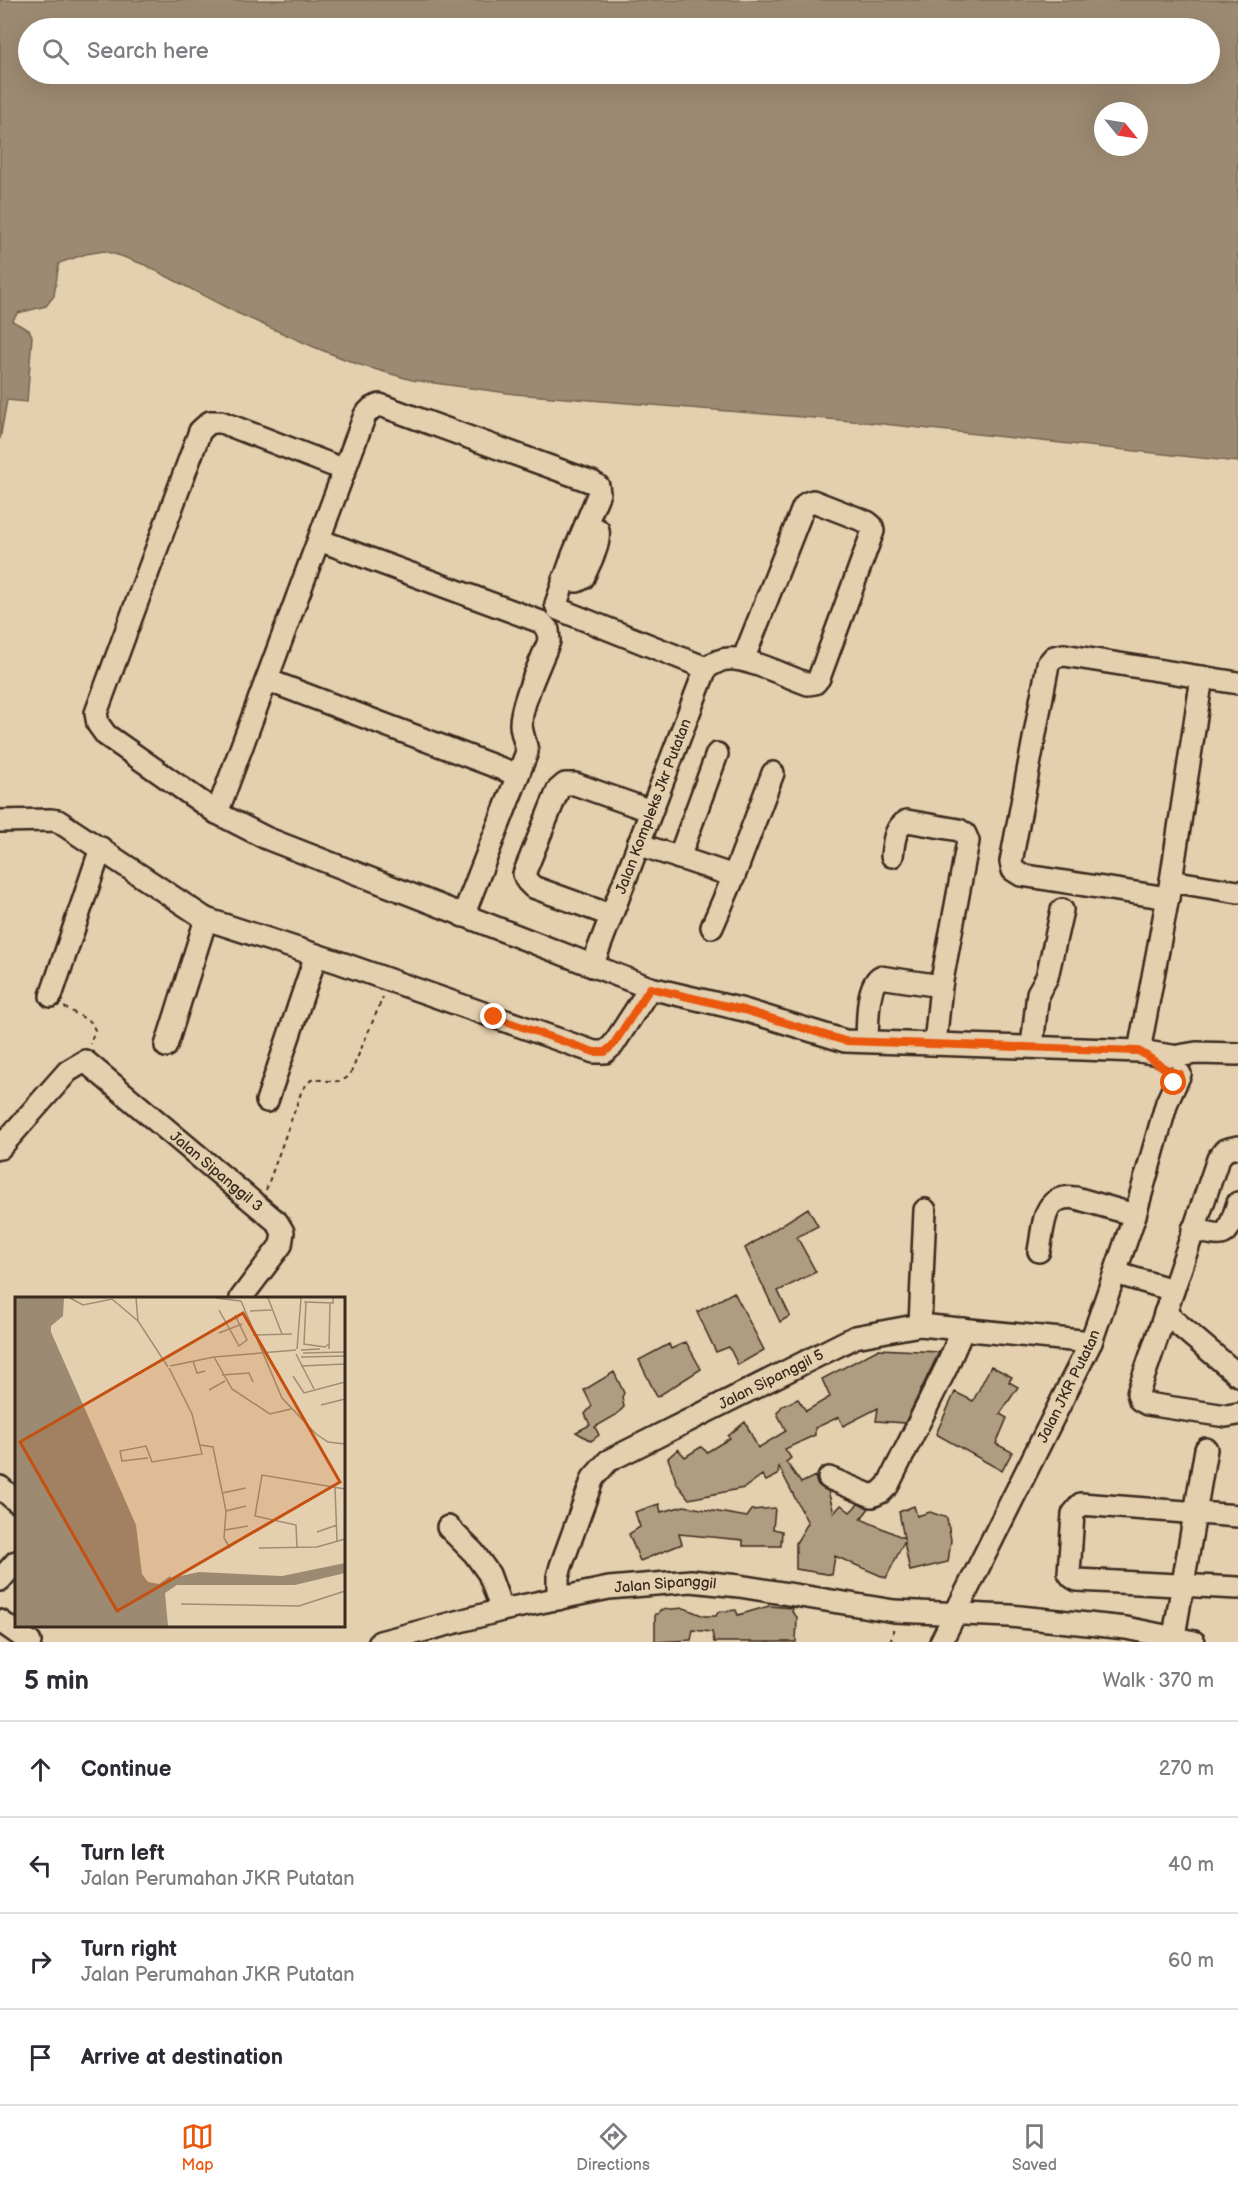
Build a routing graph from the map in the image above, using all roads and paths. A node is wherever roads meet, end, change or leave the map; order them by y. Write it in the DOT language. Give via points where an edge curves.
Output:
graph roads {
  1 [pos="345,470"];
  2 [pos="319,540"];
  3 [pos="735,659"];
  4 [pos="706,668"];
  5 [pos="1202,677"];
  6 [pos="267,680"];
  7 [pos="1238,683"];
  8 [pos="717,754"];
  9 [pos="773,773"];
  10 [pos="518,775"];
  11 [pos="651,811"];
  12 [pos="217,813"];
  13 [pos="0,821"];
  14 [pos="638,844"];
  15 [pos="100,849"];
  16 [pos="892,856"];
  17 [pos="679,858"];
  18 [pos="734,876"];
  19 [pos="1169,890"];
  20 [pos="1238,892"];
  21 [pos="1062,910"];
  22 [pos="610,915"];
  23 [pos="463,916"];
  24 [pos="206,919"];
  25 [pos="712,927"];
  26 [pos="316,955"];
  27 [pos="592,966"];
  28 [pos="389,981"];
  29 [pos="941,986"];
  30 [pos="650,988"];
  31 [pos="51,996"];
  32 [pos="867,1040"];
  33 [pos="935,1044"];
  34 [pos="166,1046"];
  35 [pos="1032,1046"];
  36 [pos="1138,1051"];
  37 [pos="1230,1054"];
  38 [pos="85,1061"];
  39 [pos="1175,1065"];
  40 [pos="267,1101"];
  41 [pos="1238,1147"];
  42 [pos="0,1148"];
  43 [pos="1238,1203"];
  44 [pos="260,1208"];
  45 [pos="925,1210"];
  46 [pos="1135,1215"];
  47 [pos="1193,1229"];
  48 [pos="1039,1251"];
  49 [pos="1115,1273"];
  50 [pos="1173,1290"];
  51 [pos="243,1297"];
  52 [pos="1165,1313"];
  53 [pos="920,1325"];
  54 [pos="963,1329"];
  55 [pos="1091,1342"];
  56 [pos="1238,1375"];
  57 [pos="1238,1414"];
  58 [pos="1206,1449"];
  59 [pos="829,1478"];
  60 [pos="0,1487"];
  61 [pos="15,1500"];
  62 [pos="1196,1513"];
  63 [pos="1238,1516"];
  64 [pos="448,1527"];
  65 [pos="15,1563"];
  66 [pos="0,1580"];
  67 [pos="1184,1586"];
  68 [pos="1238,1588"];
  69 [pos="558,1599"];
  70 [pos="502,1610"];
  71 [pos="955,1613"];
  72 [pos="0,1622"];
  73 [pos="1082,1634"];
  74 [pos="1184,1639"];
  75 [pos="30,1642"];
  76 [pos="380,1642"];
  77 [pos="940,1642"];
  1 -- 2 [label="street"];
  1 -- 4 [label="street" via="365,415 380,405 592,482 599,493 563,580 558,609"];
  1 -- 12 [label="street" via="221,422 210,422 200,431 96,713 106,735"];
  2 -- 6 [label="street"];
  2 -- 10 [label="street" via="541,622 548,630 549,641 522,714 527,752"];
  3 -- 3 [label="street" via="815,683 872,526 813,501 807,502"];
  3 -- 4 [label="street"];
  4 -- 11 [label="street, Jalan Kompleks Jkr Putatan"];
  5 -- 7 [label="street"];
  5 -- 19 [label="street"];
  5 -- 19 [label="street" via="1064,655 1054,657 1048,664 1011,862 1013,870 1021,875"];
  6 -- 10 [label="street"];
  6 -- 12 [label="street"];
  8 -- 17 [label="street"];
  9 -- 18 [label="street"];
  10 -- 23 [label="street"];
  11 -- 14 [label="street, Jalan Kompleks Jkr Putatan"];
  11 -- 22 [label="street" via="565,784 558,790 524,874 533,887"];
  12 -- 23 [label="street" via="266,838"];
  13 -- 15 [label="street" via="58,821"];
  14 -- 17 [label="street"];
  14 -- 22 [label="street, Jalan Kompleks Jkr Putatan"];
  15 -- 24 [label="street"];
  15 -- 31 [label="street"];
  16 -- 29 [label="street" via="896,831 907,821 959,830 968,841"];
  17 -- 18 [label="street"];
  18 -- 25 [label="street"];
  19 -- 20 [label="street"];
  19 -- 36 [label="street"];
  21 -- 35 [label="street" via="1047,977 1038,993"];
  22 -- 27 [label="street, Jalan Kompleks Jkr Putatan"];
  23 -- 27 [label="street"];
  24 -- 26 [label="street"];
  24 -- 34 [label="street"];
  26 -- 28 [label="street"];
  26 -- 40 [label="street"];
  27 -- 30 [label="street"];
  28 -- 30 [label="street" via="594,1052 605,1052 613,1045"];
  28 -- 44 [label="path" via="350,1075 338,1083 311,1080 302,1090"];
  29 -- 32 [label="street" via="880,977 874,981"];
  29 -- 33 [label="street"];
  30 -- 32 [label="street" via="744,1010 845,1041"];
  31 -- 38 [label="path" via="57,1004 94,1026"];
  32 -- 33 [label="street"];
  33 -- 35 [label="street"];
  35 -- 36 [label="street"];
  36 -- 39 [label="street"];
  37 -- 39 [label="street" via="1196,1053"];
  38 -- 42 [label="street" via="68,1071"];
  38 -- 44 [label="street, Jalan Sipanggil 3"];
  39 -- 46 [label="street, Jalan JKR Putatan" via="1172,1089"];
  41 -- 47 [label="street" via="1225,1150 1218,1159"];
  43 -- 47 [label="street" via="1225,1233"];
  44 -- 51 [label="street, Jalan Sipanggil 3" via="283,1232 282,1245"];
  45 -- 53 [label="street"];
  46 -- 48 [label="street" via="1076,1198 1056,1199 1046,1217"];
  46 -- 49 [label="street, Jalan JKR Putatan"];
  47 -- 50 [label="street"];
  49 -- 50 [label="street"];
  49 -- 55 [label="street, Jalan JKR Putatan"];
  50 -- 52 [label="street"];
  52 -- 56 [label="street"];
  52 -- 57 [label="street" via="1138,1393 1140,1400 1226,1416"];
  53 -- 54 [label="street, Jalan Sipanggil 5"];
  53 -- 69 [label="street, Jalan Sipanggil 5" via="855,1337 608,1461 593,1478 561,1566"];
  54 -- 55 [label="street, Jalan Sipanggil 5"];
  54 -- 59 [label="street" via="888,1485 872,1496"];
  55 -- 71 [label="street, Jalan JKR Putatan"];
  58 -- 62 [label="street"];
  60 -- 61 [label="street"];
  62 -- 63 [label="street"];
  62 -- 67 [label="street"];
  62 -- 67 [label="street" via="1081,1504 1073,1514 1069,1573 1072,1577"];
  64 -- 70 [label="street" via="489,1574"];
  65 -- 66 [label="street"];
  67 -- 68 [label="street"];
  67 -- 74 [label="street"];
  69 -- 70 [label="street, Jalan Sipanggil"];
  69 -- 71 [label="street, Jalan Sipanggil" via="609,1588 691,1581 894,1611"];
  70 -- 76 [label="street, Jalan Sipanggil"];
  71 -- 73 [label="street, Jalan Sipanggil" via="1049,1619"];
  71 -- 77 [label="street, Jalan JKR Putatan"];
  72 -- 75 [label="street"];
  73 -- 74 [label="street, Jalan Sipanggil" via="1126,1628"];
}
